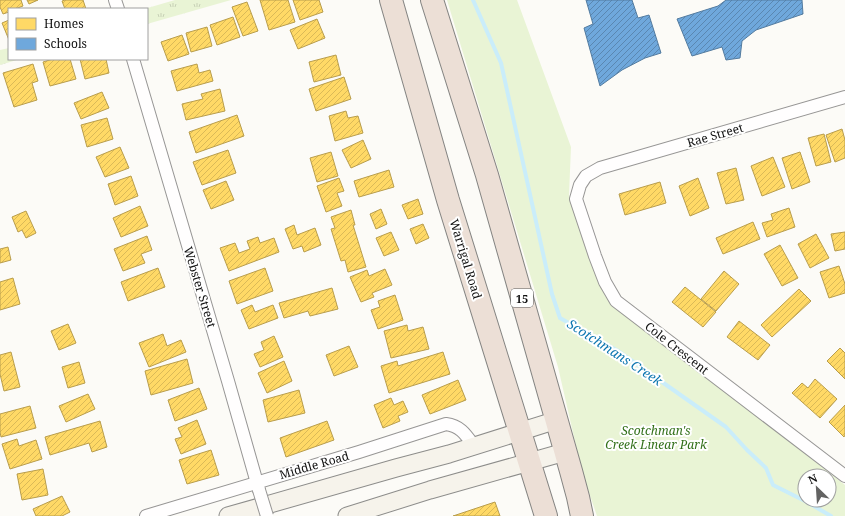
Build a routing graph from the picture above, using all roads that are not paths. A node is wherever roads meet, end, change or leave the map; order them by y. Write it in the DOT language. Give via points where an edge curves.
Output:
graph roads {
  1 [pos="391,0"];
  2 [pos="432,0"];
  3 [pos="133,60"];
  4 [pos="845,97"];
  5 [pos="586,176"];
  6 [pos="556,420"];
  7 [pos="520,432"];
  8 [pos="474,446"];
  9 [pos="566,452"];
  10 [pos="529,462"];
  11 [pos="845,476"];
  12 [pos="258,486"];
  13 [pos="146,516"];
  14 [pos="228,516"];
  15 [pos="267,516"];
  16 [pos="347,516"];
  17 [pos="546,516"];
  18 [pos="582,516"];
  1 -- 7 [label="highway, Warrigal Road"];
  2 -- 6 [label="highway, 15" via="488,175"];
  3 -- 12 [label="street, Webster Street"];
  4 -- 5 [label="street, Rae Street" via="600,168"];
  5 -- 11 [label="street, Cole Crescent" via="576,199 605,282 616,301"];
  6 -- 7 [label="street"];
  6 -- 9 [label="highway, 15"];
  7 -- 8 [label="street"];
  7 -- 10 [label="highway, Warrigal Road"];
  8 -- 12 [label="street, Middle Road" via="463,431 446,424"];
  8 -- 14 [label="street"];
  9 -- 10 [label="street"];
  9 -- 18 [label="highway, 15"];
  10 -- 16 [label="street"];
  10 -- 17 [label="highway, Warrigal Road"];
  12 -- 13 [label="street, Middle Road"];
  12 -- 15 [label="street, Webster Street, bridge"];
}
